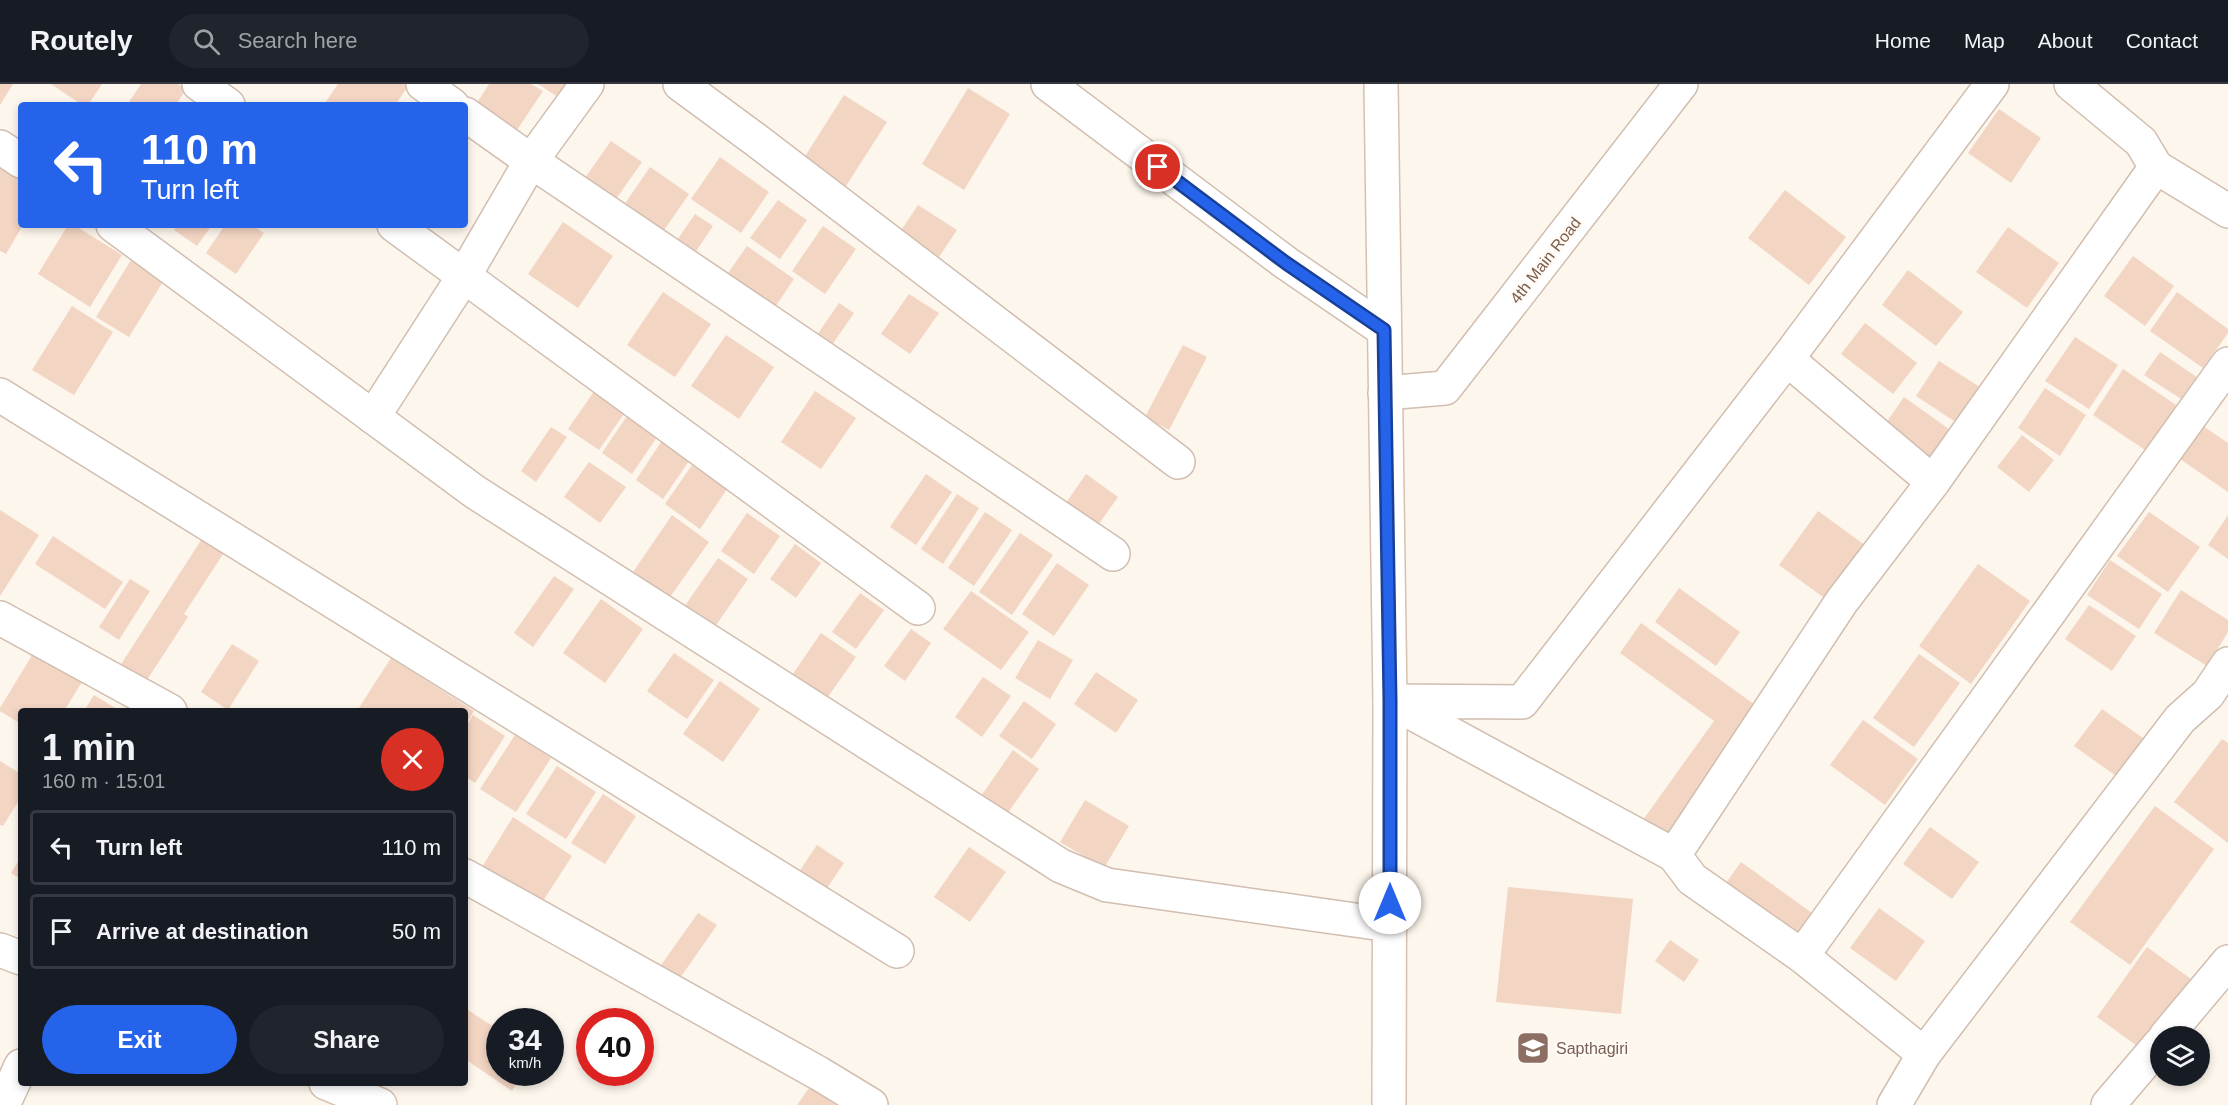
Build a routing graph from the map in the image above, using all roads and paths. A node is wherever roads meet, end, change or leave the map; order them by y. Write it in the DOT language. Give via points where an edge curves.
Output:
graph roads {
  1 [pos="199,84"];
  2 [pos="423,84"];
  3 [pos="587,84"];
  4 [pos="680,84"];
  5 [pos="1048,84"];
  6 [pos="1381,84"];
  7 [pos="1681,84"];
  8 [pos="1992,84"];
  9 [pos="2071,84"];
  10 [pos="224,102"];
  11 [pos="448,102"];
  12 [pos="468,116"];
  13 [pos="0,147"];
  14 [pos="18,159"];
  15 [pos="531,161"];
  16 [pos="2156,167"];
  17 [pos="2228,211"];
  18 [pos="117,228"];
  19 [pos="398,228"];
  20 [pos="464,276"];
  21 [pos="1384,330"];
  22 [pos="1787,359"];
  23 [pos="2228,364"];
  24 [pos="1385,393"];
  25 [pos="0,395"];
  26 [pos="373,417"];
  27 [pos="1178,462"];
  28 [pos="1933,482"];
  29 [pos="1113,554"];
  30 [pos="918,608"];
  31 [pos="0,618"];
  32 [pos="2228,664"];
  33 [pos="1390,701"];
  34 [pos="165,708"];
  35 [pos="1674,855"];
  36 [pos="468,878"];
  37 [pos="1389,925"];
  38 [pos="0,950"];
  39 [pos="897,951"];
  40 [pos="1802,956"];
  41 [pos="18,957"];
  42 [pos="2228,962"];
  43 [pos="2174,1026"];
  44 [pos="1924,1054"];
  45 [pos="2150,1056"];
  46 [pos="18,1072"];
  47 [pos="333,1086"];
  48 [pos="3,1105"];
  49 [pos="380,1105"];
  50 [pos="871,1105"];
  51 [pos="1389,1105"];
  52 [pos="1894,1105"];
  53 [pos="2108,1105"];
  1 -- 10 [label="street"];
  2 -- 11 [label="street"];
  3 -- 15 [label="street"];
  4 -- 27 [label="street"];
  5 -- 21 [label="street" via="1286,263"];
  6 -- 21 [label="street"];
  7 -- 24 [label="street, 4th Main Road" via="1445,388"];
  8 -- 22 [label="street"];
  9 -- 16 [label="street" via="2140,142"];
  12 -- 15 [label="street"];
  13 -- 14 [label="street"];
  15 -- 20 [label="street"];
  15 -- 29 [label="street"];
  16 -- 17 [label="street"];
  16 -- 28 [label="street"];
  18 -- 26 [label="street"];
  19 -- 20 [label="street"];
  20 -- 26 [label="street"];
  20 -- 30 [label="street"];
  21 -- 24 [label="street"];
  22 -- 28 [label="street"];
  22 -- 33 [label="street" via="1522,702"];
  23 -- 40 [label="street"];
  24 -- 33 [label="street"];
  25 -- 39 [label="street"];
  26 -- 37 [label="street" via="475,492 1062,866 1107,885"];
  28 -- 35 [label="street" via="1842,601"];
  31 -- 34 [label="street"];
  32 -- 44 [label="street" via="2208,694 2180,719"];
  33 -- 35 [label="street"];
  33 -- 37 [label="street"];
  35 -- 40 [label="street" via="1692,879"];
  36 -- 50 [label="street"];
  37 -- 51 [label="street"];
  38 -- 41 [label="street"];
  40 -- 44 [label="street"];
  42 -- 43 [label="street"];
  44 -- 52 [label="street"];
  45 -- 53 [label="street"];
  46 -- 48 [label="street"];
  47 -- 49 [label="street"];
}
